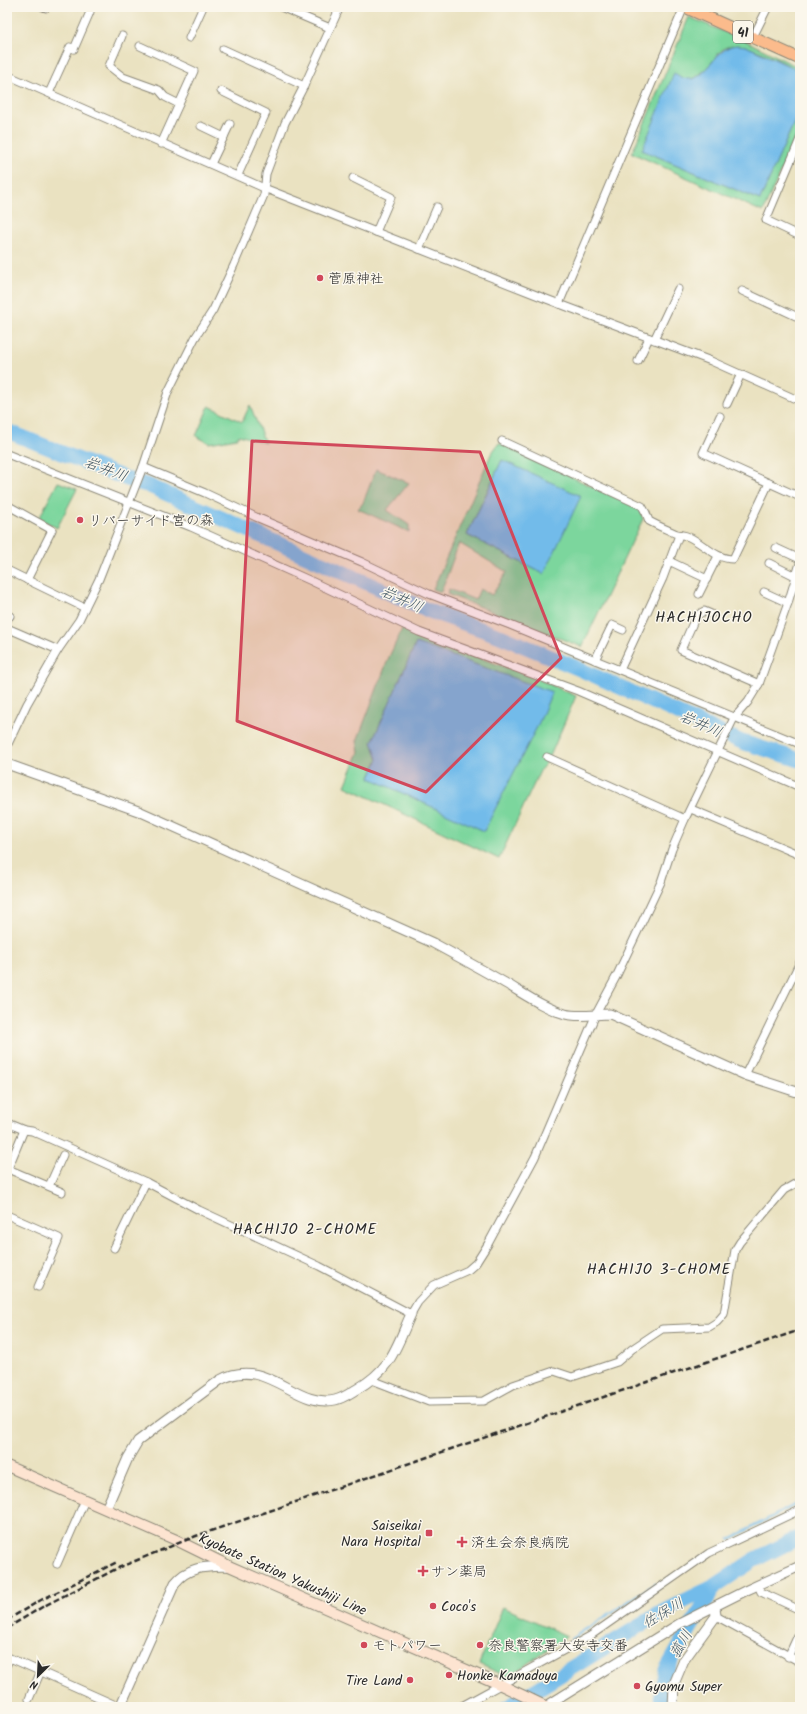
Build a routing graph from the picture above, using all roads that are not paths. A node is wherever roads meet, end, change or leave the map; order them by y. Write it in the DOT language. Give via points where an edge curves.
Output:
graph roads {
  1 [pos="203,7"];
  2 [pos="281,7"];
  3 [pos="340,7"];
  4 [pos="685,7"];
  5 [pos="768,7"];
  6 [pos="90,12"];
  7 [pos="330,28"];
  8 [pos="122,36"];
  9 [pos="753,37"];
  10 [pos="189,38"];
  11 [pos="140,46"];
  12 [pos="224,49"];
  13 [pos="800,59"];
  14 [pos="7,75"];
  15 [pos="304,86"];
  16 [pos="221,91"];
  17 [pos="48,93"];
  18 [pos="179,104"];
  19 [pos="230,124"];
  20 [pos="202,126"];
  21 [pos="224,137"];
  22 [pos="800,139"];
  23 [pos="161,144"];
  24 [pos="211,164"];
  25 [pos="238,175"];
  26 [pos="353,178"];
  27 [pos="264,188"];
  28 [pos="437,207"];
  29 [pos="376,232"];
  30 [pos="800,236"];
  31 [pos="419,249"];
  32 [pos="678,289"];
  33 [pos="742,291"];
  34 [pos="560,304"];
  35 [pos="800,318"];
  36 [pos="652,339"];
  37 [pos="638,361"];
  38 [pos="741,374"];
  39 [pos="800,400"];
  40 [pos="727,404"];
  41 [pos="720,416"];
  42 [pos="502,441"];
  43 [pos="7,454"];
  44 [pos="143,469"];
  45 [pos="769,483"];
  46 [pos="800,497"];
  47 [pos="131,500"];
  48 [pos="7,504"];
  49 [pos="679,534"];
  50 [pos="776,548"];
  51 [pos="718,556"];
  52 [pos="800,559"];
  53 [pos="669,561"];
  54 [pos="800,563"];
  55 [pos="769,564"];
  56 [pos="7,570"];
  57 [pos="795,576"];
  58 [pos="707,579"];
  59 [pos="27,580"];
  60 [pos="764,592"];
  61 [pos="699,594"];
  62 [pos="788,603"];
  63 [pos="85,608"];
  64 [pos="711,614"];
  65 [pos="7,615"];
  66 [pos="7,619"];
  67 [pos="7,628"];
  68 [pos="623,630"];
  69 [pos="58,650"];
  70 [pos="595,660"];
  71 [pos="620,670"];
  72 [pos="759,684"];
  73 [pos="733,720"];
  74 [pos="800,744"];
  75 [pos="7,746"];
  76 [pos="720,749"];
  77 [pos="547,757"];
  78 [pos="7,764"];
  79 [pos="800,787"];
  80 [pos="691,809"];
  81 [pos="685,818"];
  82 [pos="800,855"];
  83 [pos="800,962"];
  84 [pos="596,1014"];
  85 [pos="745,1075"];
  86 [pos="800,1093"];
  87 [pos="7,1123"];
  88 [pos="24,1130"];
  89 [pos="63,1155"];
  90 [pos="8,1170"];
  91 [pos="800,1181"];
  92 [pos="146,1182"];
  93 [pos="49,1186"];
  94 [pos="62,1192"];
  95 [pos="7,1215"];
  96 [pos="114,1248"];
  97 [pos="38,1287"];
  98 [pos="411,1314"];
  99 [pos="372,1380"];
  100 [pos="7,1466"];
  101 [pos="85,1500"];
  102 [pos="106,1509"];
  103 [pos="800,1510"];
  104 [pos="57,1564"];
  105 [pos="229,1566"];
  106 [pos="800,1566"];
  107 [pos="758,1585"];
  108 [pos="800,1610"];
  109 [pos="715,1611"];
  110 [pos="800,1631"];
  111 [pos="788,1657"];
  112 [pos="800,1662"];
  113 [pos="7,1664"];
  114 [pos="41,1671"];
  115 [pos="504,1686"];
  116 [pos="29,1699"];
  117 [pos="545,1706"];
  118 [pos="120,1707"];
  119 [pos="460,1707"];
  120 [pos="673,1707"];
  1 -- 10 [label="street"];
  2 -- 7 [label="street"];
  3 -- 7 [label="street"];
  4 -- 9 [label="main road, 41"];
  4 -- 34 [label="street"];
  5 -- 9 [label="street"];
  6 -- 17 [label="street" via="74,49 70,47"];
  7 -- 15 [label="street"];
  8 -- 18 [label="street" via="109,66 123,77 159,90 165,97"];
  9 -- 13 [label="main road, 41"];
  11 -- 18 [label="street" via="194,71"];
  12 -- 15 [label="street"];
  14 -- 17 [label="street"];
  15 -- 27 [label="street" via="282,130 266,174"];
  16 -- 25 [label="street" via="266,113"];
  17 -- 23 [label="street"];
  18 -- 23 [label="street"];
  19 -- 21 [label="street"];
  20 -- 21 [label="street"];
  21 -- 24 [label="street"];
  22 -- 30 [label="street" via="766,220"];
  23 -- 24 [label="street"];
  24 -- 25 [label="street"];
  25 -- 27 [label="street"];
  26 -- 29 [label="street" via="391,197"];
  27 -- 29 [label="street"];
  27 -- 44 [label="street" via="264,195 213,310 195,338 168,392"];
  28 -- 31 [label="street"];
  29 -- 31 [label="street"];
  31 -- 34 [label="street"];
  32 -- 36 [label="street"];
  33 -- 35 [label="street"];
  34 -- 36 [label="street"];
  36 -- 37 [label="street"];
  36 -- 38 [label="street"];
  38 -- 39 [label="street"];
  38 -- 40 [label="street"];
  41 -- 45 [label="street" via="703,453"];
  42 -- 49 [label="street" via="642,506 649,521"];
  43 -- 47 [label="street"];
  44 -- 47 [label="street"];
  44 -- 70 [label="street" via="205,493 429,594"];
  45 -- 46 [label="street"];
  45 -- 51 [label="street" via="733,559"];
  47 -- 63 [label="street"];
  47 -- 76 [label="street" via="282,567 419,632 578,690"];
  48 -- 59 [label="street" via="52,530"];
  49 -- 51 [label="street" via="698,541"];
  49 -- 53 [label="street"];
  50 -- 52 [label="street"];
  51 -- 58 [label="street"];
  53 -- 58 [label="street"];
  53 -- 71 [label="street"];
  54 -- 57 [label="street"];
  55 -- 57 [label="street"];
  56 -- 59 [label="street"];
  57 -- 62 [label="street"];
  58 -- 61 [label="street"];
  59 -- 63 [label="street"];
  60 -- 62 [label="street"];
  62 -- 72 [label="street"];
  63 -- 69 [label="street"];
  64 -- 72 [label="street" via="704,611 696,616 681,650"];
  65 -- 66 [label="street" via="10,616"];
  67 -- 69 [label="street"];
  68 -- 70 [label="street" via="612,625"];
  69 -- 75 [label="street" via="27,704"];
  70 -- 71 [label="street"];
  71 -- 73 [label="street"];
  72 -- 73 [label="street"];
  73 -- 74 [label="street"];
  73 -- 76 [label="street"];
  76 -- 79 [label="street"];
  76 -- 80 [label="street"];
  77 -- 81 [label="street"];
  78 -- 84 [label="street" via="142,812 433,943 537,1002 565,1014"];
  80 -- 81 [label="street"];
  80 -- 82 [label="street"];
  81 -- 84 [label="street" via="660,882"];
  83 -- 85 [label="street"];
  84 -- 85 [label="street" via="610,1014"];
  84 -- 98 [label="street" via="536,1153 488,1244 468,1270 434,1285"];
  85 -- 86 [label="street"];
  87 -- 88 [label="street"];
  88 -- 90 [label="street"];
  88 -- 92 [label="street" via="32,1131"];
  89 -- 93 [label="street"];
  90 -- 93 [label="street"];
  91 -- 99 [label="street" via="784,1190 735,1250 724,1314 709,1327 662,1329 617,1362 572,1377 554,1371 513,1385 484,1401 429,1402"];
  92 -- 96 [label="street"];
  92 -- 98 [label="street"];
  93 -- 94 [label="street"];
  95 -- 97 [label="street" via="59,1238"];
  98 -- 99 [label="street" via="387,1363"];
  99 -- 102 [label="street" via="343,1397 325,1401 310,1398 254,1374 230,1375 138,1441"];
  100 -- 101 [label="main road, Kyobate Station Yakushiji Line"];
  101 -- 102 [label="main road, Kyobate Station Yakushiji Line"];
  101 -- 104 [label="street"];
  102 -- 105 [label="main road, Kyobate Station Yakushiji Line"];
  103 -- 115 [label="street" via="709,1553 590,1636"];
  105 -- 115 [label="main road, Kyobate Station Yakushiji Line"];
  105 -- 118 [label="street" via="192,1569 175,1583"];
  106 -- 107 [label="street"];
  107 -- 108 [label="street" via="761,1592"];
  107 -- 109 [label="street"];
  109 -- 111 [label="street"];
  109 -- 117 [label="street" via="679,1624"];
  109 -- 120 [label="street" via="684,1660 674,1684"];
  110 -- 111 [label="street"];
  111 -- 112 [label="street"];
  113 -- 114 [label="street" via="10,1658"];
  114 -- 116 [label="street"];
  114 -- 118 [label="street"];
  115 -- 117 [label="main road, Kyobate Station Yakushiji Line"];
  115 -- 119 [label="street"];
}
